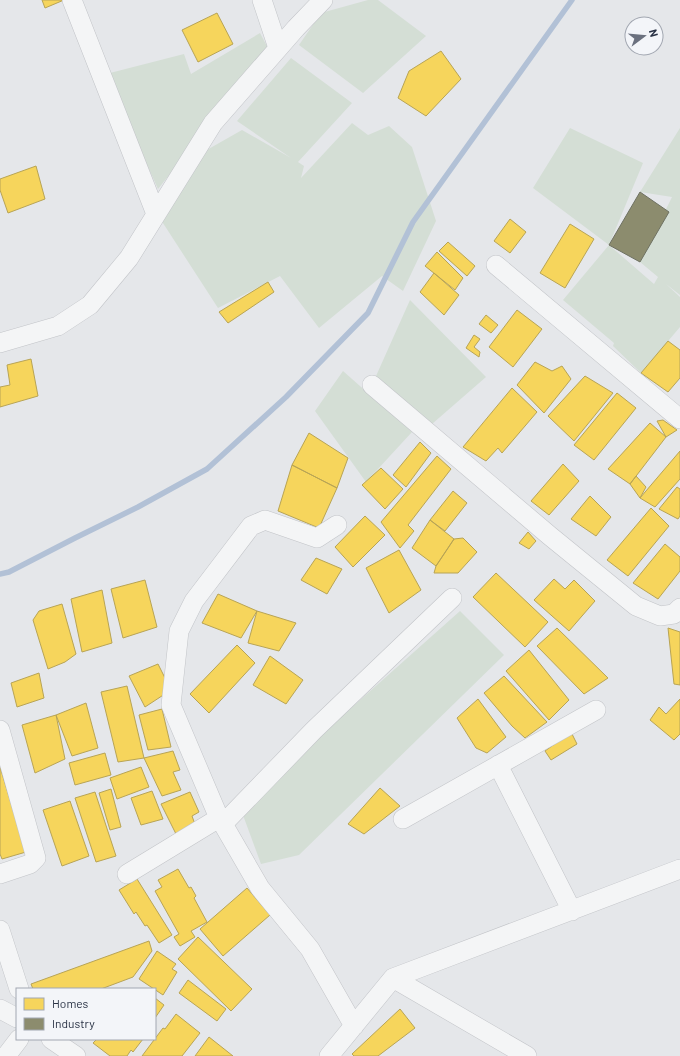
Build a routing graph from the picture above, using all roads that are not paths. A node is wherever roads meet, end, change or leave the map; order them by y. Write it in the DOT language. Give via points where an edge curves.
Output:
graph roads {
  1 [pos="72,0"];
  2 [pos="262,0"];
  3 [pos="323,0"];
  4 [pos="278,48"];
  5 [pos="156,214"];
  6 [pos="496,265"];
  7 [pos="0,343"];
  8 [pos="372,385"];
  9 [pos="680,419"];
  10 [pos="337,525"];
  11 [pos="452,598"];
  12 [pos="680,608"];
  13 [pos="596,710"];
  14 [pos="0,730"];
  15 [pos="498,765"];
  16 [pos="403,819"];
  17 [pos="221,821"];
  18 [pos="680,869"];
  19 [pos="0,874"];
  20 [pos="126,874"];
  21 [pos="572,911"];
  22 [pos="0,930"];
  23 [pos="393,978"];
  24 [pos="19,988"];
  25 [pos="0,1009"];
  26 [pos="16,1017"];
  27 [pos="354,1026"];
  28 [pos="18,1040"];
  29 [pos="52,1040"];
  30 [pos="6,1056"];
  31 [pos="76,1056"];
  32 [pos="329,1056"];
  33 [pos="527,1056"];
  1 -- 5 [label="street"];
  2 -- 4 [label="street"];
  3 -- 4 [label="street"];
  4 -- 5 [label="street" via="213,123"];
  5 -- 7 [label="street" via="129,258 90,305 58,326"];
  6 -- 9 [label="street"];
  8 -- 12 [label="street" via="636,606 660,616 674,614"];
  10 -- 17 [label="street" via="317,538 265,520 251,526 194,601 179,631 171,705"];
  11 -- 17 [label="street"];
  13 -- 15 [label="street"];
  14 -- 19 [label="street" via="36,858 30,864"];
  15 -- 16 [label="street"];
  15 -- 21 [label="street"];
  17 -- 20 [label="street"];
  17 -- 27 [label="street" via="260,888 310,949"];
  18 -- 21 [label="street"];
  21 -- 23 [label="street"];
  22 -- 24 [label="street"];
  23 -- 27 [label="street"];
  23 -- 33 [label="street"];
  25 -- 26 [label="street"];
  27 -- 32 [label="street"];
  28 -- 30 [label="street"];
  29 -- 31 [label="street"];
}
